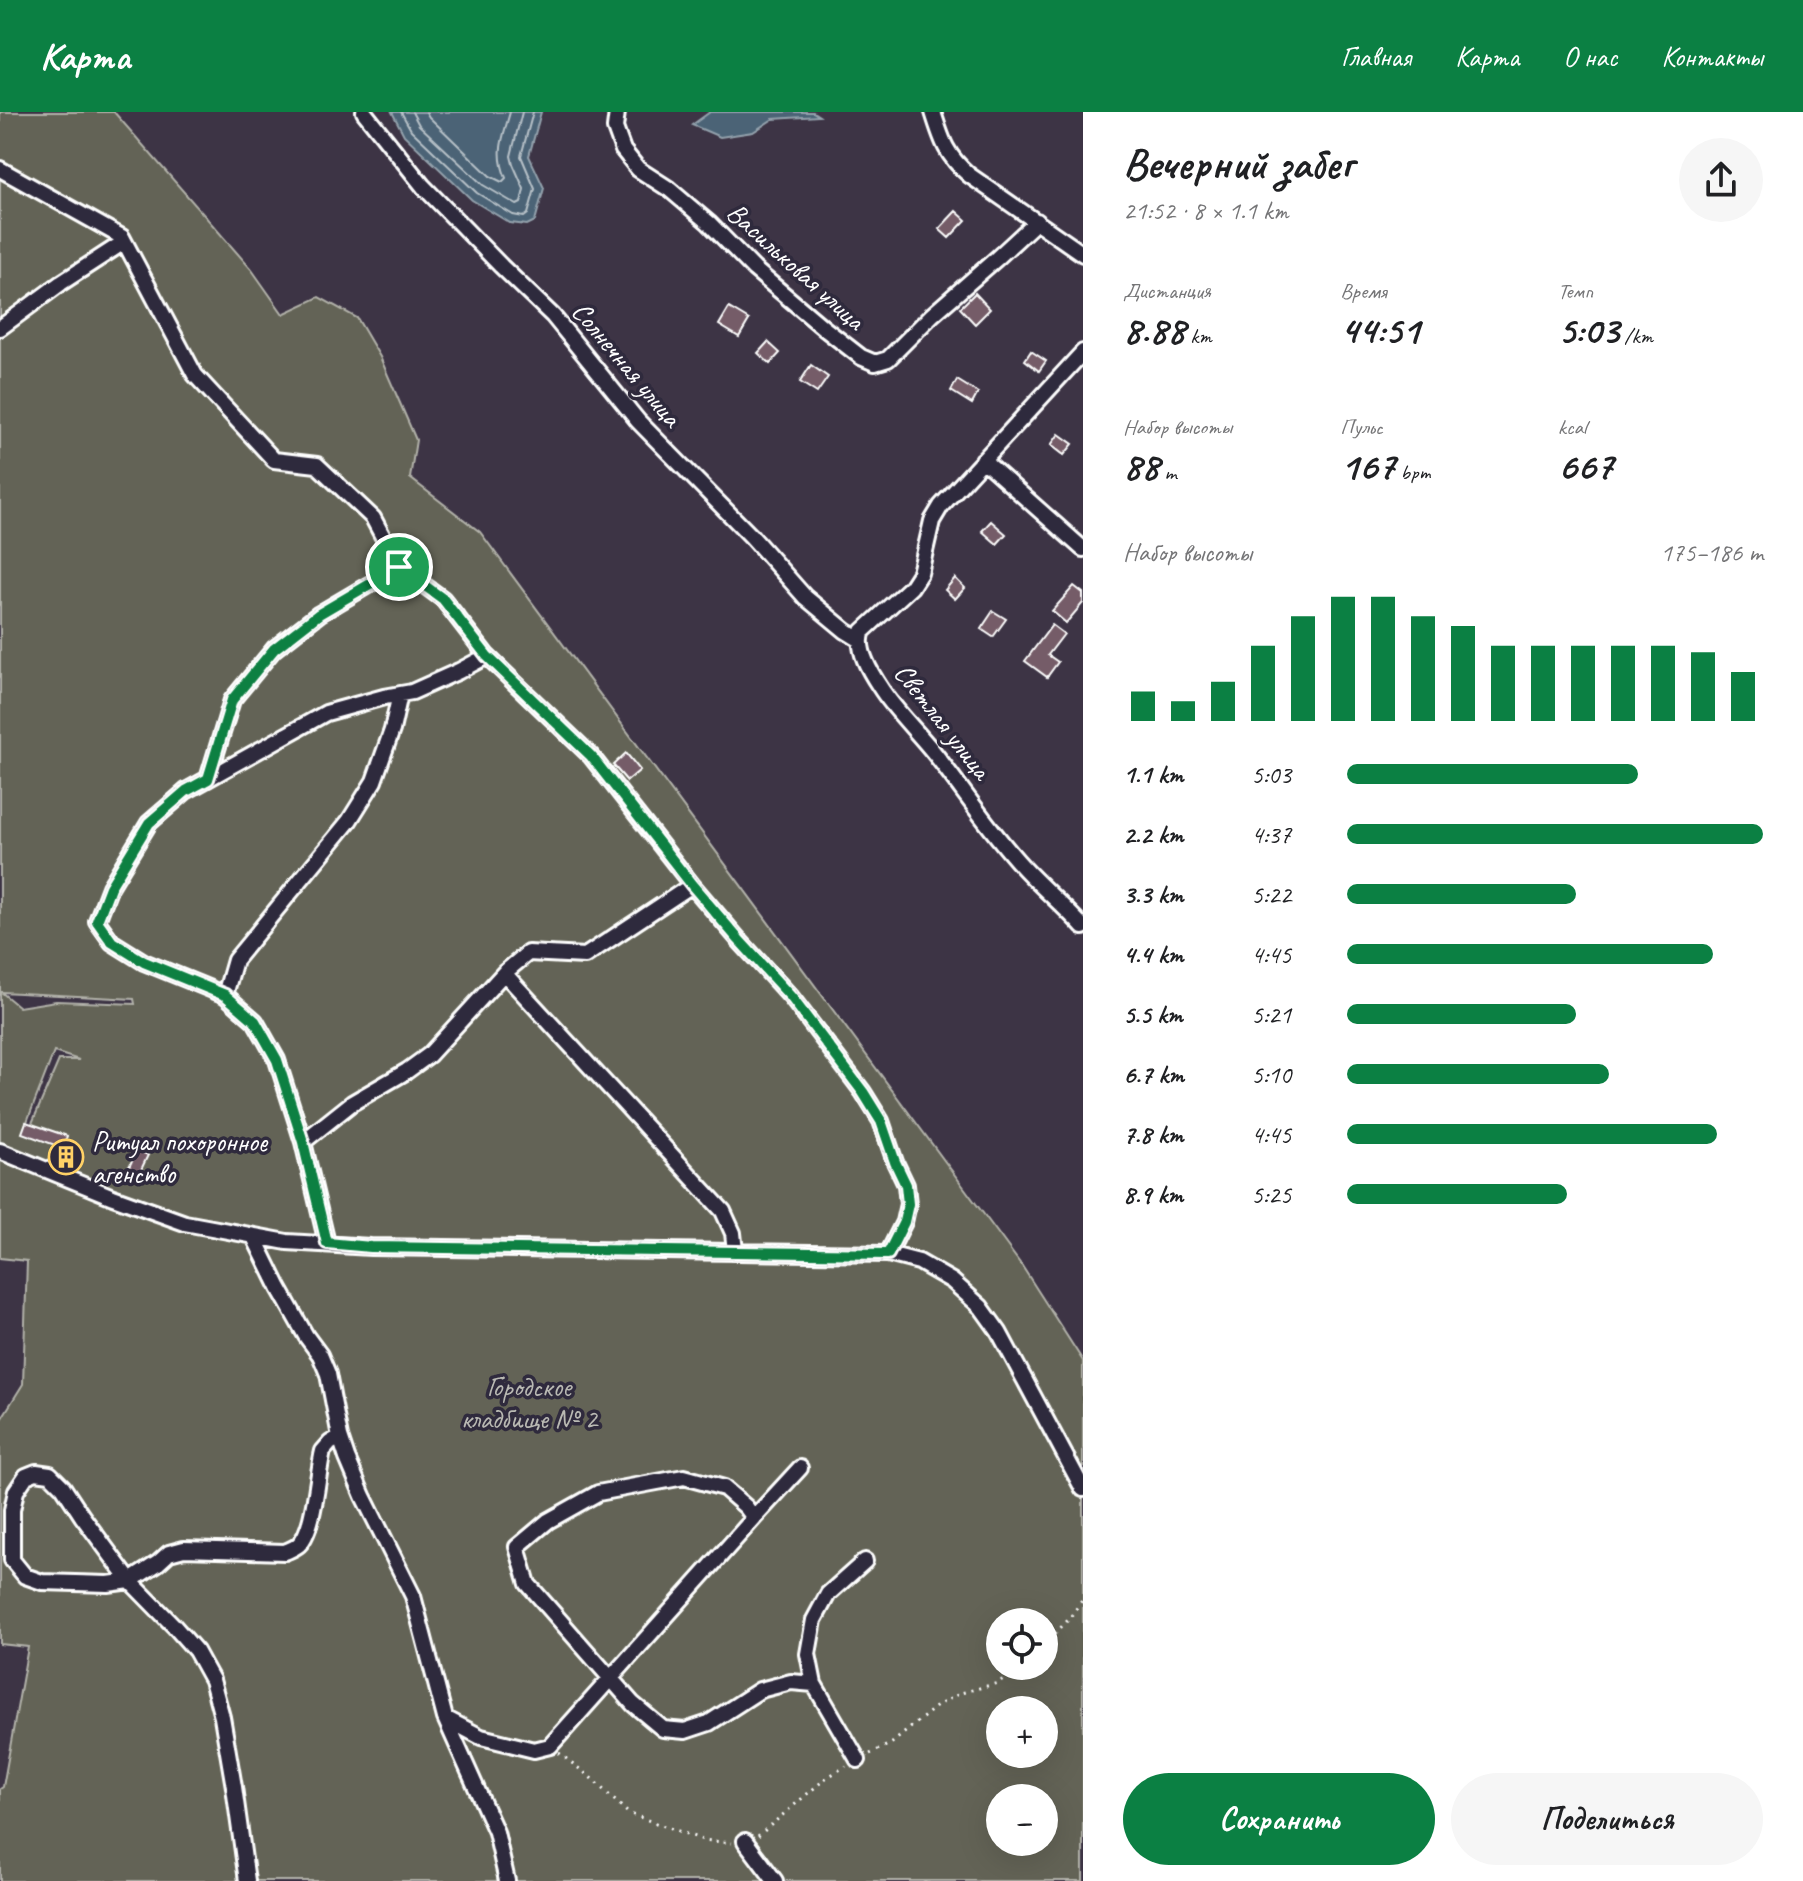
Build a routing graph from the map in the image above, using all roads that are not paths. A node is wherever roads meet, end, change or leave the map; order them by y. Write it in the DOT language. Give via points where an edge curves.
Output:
graph roads {
  1 [pos="364,112"];
  2 [pos="617,112"];
  3 [pos="933,112"];
  4 [pos="0,169"];
  5 [pos="1037,221"];
  6 [pos="124,242"];
  7 [pos="1083,254"];
  8 [pos="0,328"];
  9 [pos="1083,352"];
  10 [pos="983,460"];
  11 [pos="1083,549"];
  12 [pos="399,567"];
  13 [pos="859,639"];
  14 [pos="487,656"];
  15 [pos="400,694"];
  16 [pos="208,779"];
  17 [pos="692,885"];
  18 [pos="1083,927"];
  19 [pos="504,973"];
  20 [pos="225,995"];
  21 [pos="303,1142"];
  22 [pos="0,1151"];
  23 [pos="254,1237"];
  24 [pos="327,1243"];
  25 [pos="735,1251"];
  26 [pos="888,1254"];
  27 [pos="340,1437"];
  28 [pos="800,1468"];
  29 [pos="1083,1489"];
  30 [pos="754,1518"];
  31 [pos="865,1561"];
  32 [pos="130,1581"];
  33 [pos="610,1678"];
  34 [pos="814,1684"];
  35 [pos="445,1718"];
  36 [pos="858,1760"];
  37 [pos="745,1841"];
  38 [pos="247,1881"];
  39 [pos="507,1881"];
  40 [pos="775,1881"];
  1 -- 13 [label="street, Солнечная улица" via="423,186 553,316 638,421 805,597"];
  2 -- 5 [label="street, Васильковая улица" via="615,128 623,150 638,169 699,214 825,329 875,363 888,359"];
  3 -- 5 [label="street" via="955,163"];
  4 -- 6 [label="street"];
  5 -- 7 [label="street"];
  6 -- 8 [label="street"];
  6 -- 12 [label="street" via="195,375 274,460 317,465 373,518"];
  9 -- 10 [label="street"];
  10 -- 11 [label="street"];
  10 -- 13 [label="street" via="932,521 920,573 911,587"];
  12 -- 14 [label="street" via="443,599"];
  12 -- 16 [label="street" via="319,614 274,649 232,700"];
  13 -- 18 [label="street, Светлая улица" via="879,687 896,709 998,838"];
  14 -- 15 [label="street"];
  14 -- 17 [label="street" via="591,756"];
  15 -- 16 [label="street" via="326,713"];
  15 -- 20 [label="street" via="374,781 349,821 235,960"];
  16 -- 20 [label="street" via="149,823 110,887 97,921 112,942 144,962"];
  17 -- 19 [label="street" via="585,956 528,953"];
  17 -- 26 [label="street" via="791,997 881,1121 908,1204"];
  19 -- 21 [label="street" via="429,1055 352,1103"];
  19 -- 25 [label="street" via="723,1211"];
  20 -- 21 [label="street" via="255,1021 277,1060"];
  21 -- 24 [label="street"];
  22 -- 23 [label="street" via="185,1223"];
  23 -- 24 [label="street"];
  23 -- 27 [label="street" via="320,1355"];
  24 -- 25 [label="street"];
  25 -- 26 [label="street"];
  26 -- 29 [label="street" via="919,1262 952,1281 981,1307"];
  27 -- 32 [label="street" via="323,1451 311,1518 298,1546 285,1552 184,1549 169,1553"];
  27 -- 35 [label="street" via="413,1596"];
  28 -- 30 [label="street"];
  30 -- 33 [label="street"];
  30 -- 33 [label="street" via="724,1488 684,1477 598,1493 548,1521 517,1547 528,1584"];
  31 -- 34 [label="street" via="828,1594 814,1620 808,1654"];
  32 -- 32 [label="street" via="42,1582 25,1576 12,1560 12,1510 26,1476 50,1474 63,1487"];
  32 -- 38 [label="street" via="196,1651 212,1680"];
  33 -- 34 [label="street" via="663,1729 685,1731 709,1723 760,1690 791,1682"];
  33 -- 35 [label="street" via="550,1746 534,1750 481,1737"];
  34 -- 36 [label="street"];
  35 -- 39 [label="street" via="496,1832"];
  37 -- 40 [label="street"];
}
